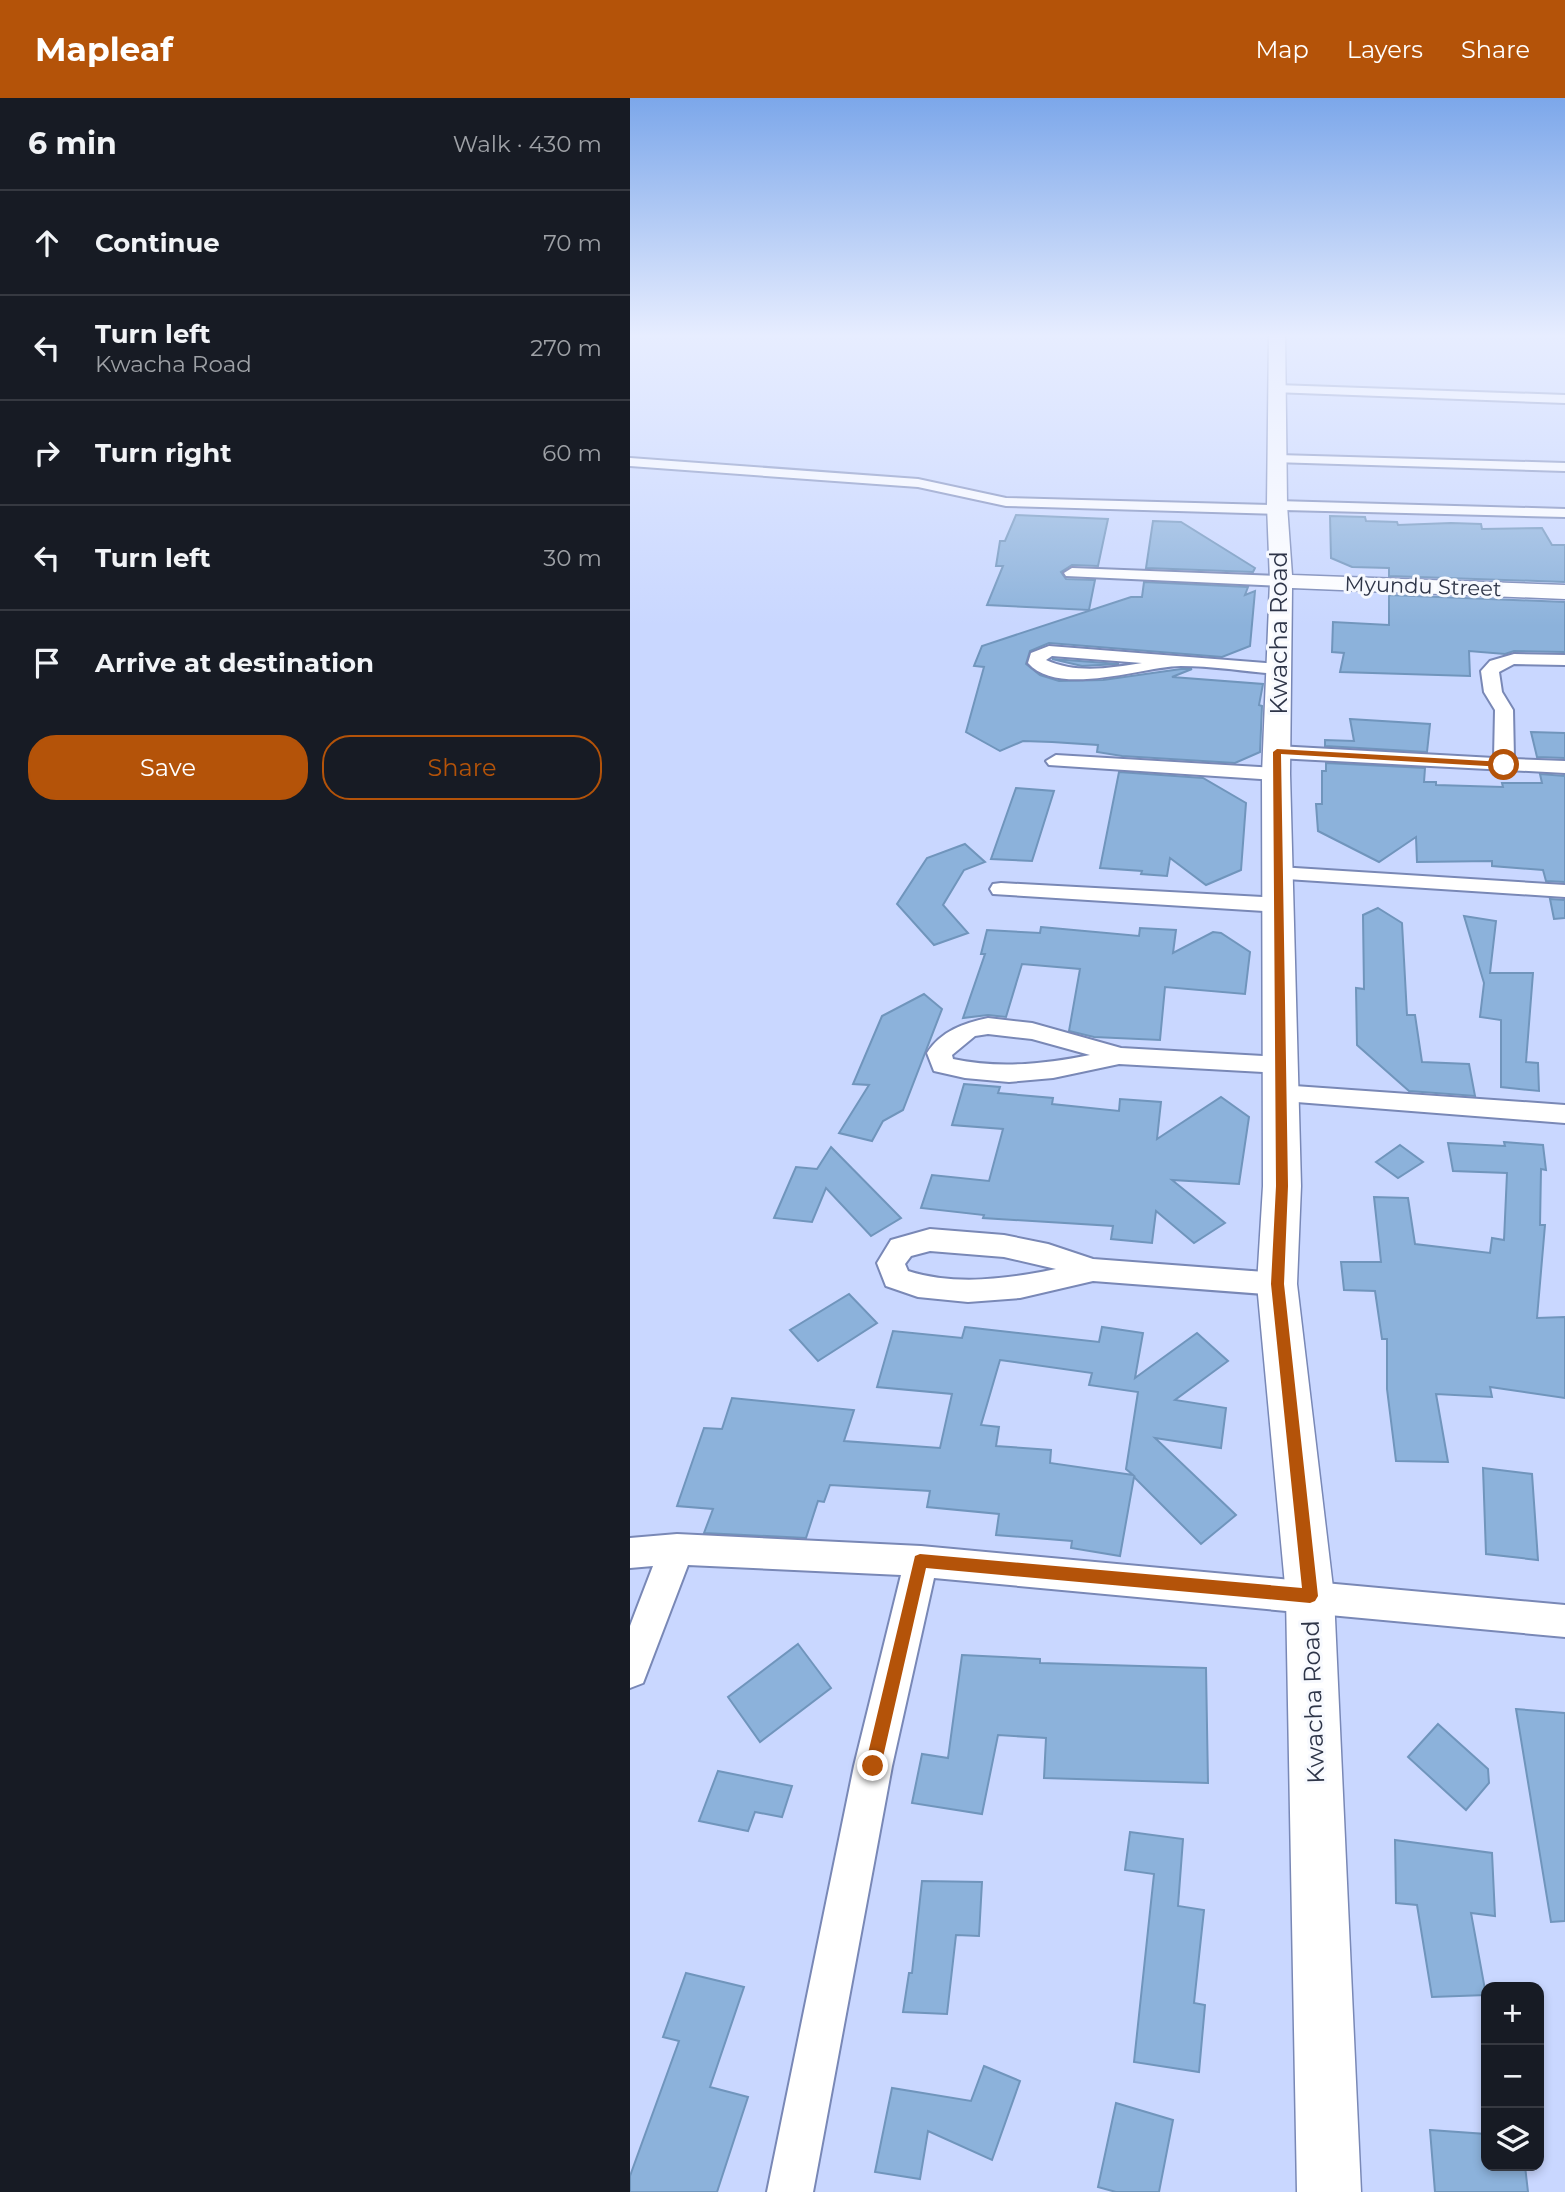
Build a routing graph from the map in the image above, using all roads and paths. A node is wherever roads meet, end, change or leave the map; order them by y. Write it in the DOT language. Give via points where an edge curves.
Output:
graph roads {
  1 [pos="1278,431"];
  2 [pos="1278,459"];
  3 [pos="630,463"];
  4 [pos="1565,467"];
  5 [pos="1278,508"];
  6 [pos="1565,513"];
  7 [pos="1072,573"];
  8 [pos="1281,581"];
  9 [pos="1565,592"];
  10 [pos="1181,660"];
  11 [pos="1565,660"];
  12 [pos="1279,670"];
  13 [pos="1056,761"];
  14 [pos="1277,763"];
  15 [pos="1504,765"];
  16 [pos="1565,767"];
  17 [pos="1001,889"];
  18 [pos="1279,889"];
  19 [pos="1565,891"];
  20 [pos="1119,1056"];
  21 [pos="1279,1079"];
  22 [pos="1565,1114"];
  23 [pos="1093,1270"];
  24 [pos="1277,1284"];
  25 [pos="677,1549"];
  26 [pos="630,1553"];
  27 [pos="920,1560"];
  28 [pos="1310,1596"];
  29 [pos="1565,1621"];
  30 [pos="630,1671"];
  31 [pos="790,2192"];
  32 [pos="1329,2192"];
  1 -- 2 [label="main road, Kwacha Road"];
  2 -- 4 [label="street"];
  2 -- 5 [label="main road, Kwacha Road"];
  3 -- 5 [label="street" via="918,483 1006,502"];
  5 -- 6 [label="street"];
  5 -- 8 [label="main road, Kwacha Road"];
  7 -- 8 [label="street"];
  8 -- 9 [label="main road, Myundu Street"];
  8 -- 12 [label="main road, Kwacha Road"];
  10 -- 10 [label="street" via="1049,651 1037,657 1044,668 1068,672 1129,671"];
  10 -- 12 [label="street"];
  11 -- 15 [label="street" via="1508,659 1490,671 1493,692 1504,710"];
  12 -- 14 [label="main road, Kwacha Road"];
  13 -- 14 [label="street"];
  14 -- 15 [label="street"];
  14 -- 18 [label="main road, Kwacha Road"];
  15 -- 16 [label="street"];
  17 -- 18 [label="street"];
  18 -- 19 [label="street"];
  18 -- 21 [label="main road, Kwacha Road"];
  20 -- 20 [label="street" via="1032,1031 988,1026 967,1030 939,1053 943,1065 968,1072 1014,1074 1065,1070"];
  20 -- 21 [label="street"];
  21 -- 22 [label="street"];
  21 -- 24 [label="main road, Kwacha Road" via="1282,1186"];
  23 -- 23 [label="street" via="1004,1246 930,1240 901,1248 891,1264 896,1278 919,1288 1019,1287 1048,1284"];
  23 -- 24 [label="street"];
  24 -- 28 [label="main road, Kwacha Road"];
  25 -- 26 [label="street"];
  25 -- 27 [label="street"];
  25 -- 30 [label="street"];
  27 -- 28 [label="street"];
  27 -- 31 [label="street" via="870,1779"];
  28 -- 29 [label="street"];
  28 -- 32 [label="main road, Kwacha Road"];
}
